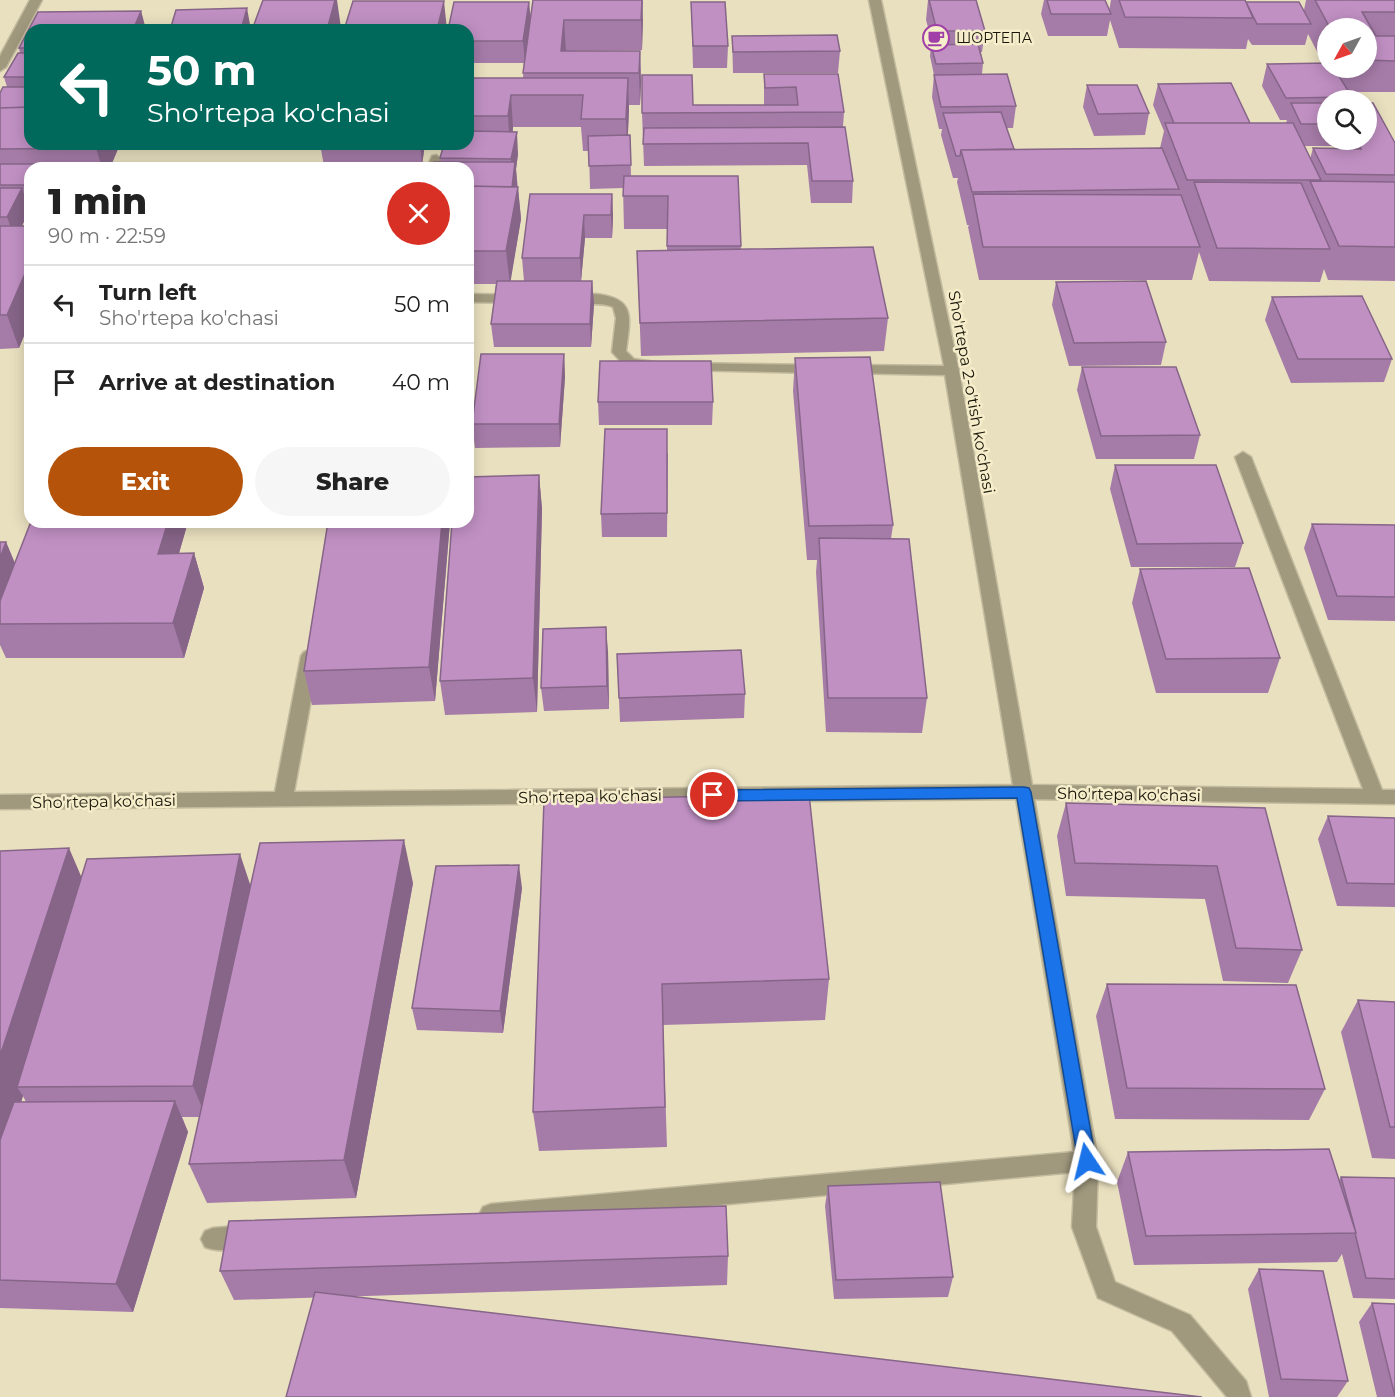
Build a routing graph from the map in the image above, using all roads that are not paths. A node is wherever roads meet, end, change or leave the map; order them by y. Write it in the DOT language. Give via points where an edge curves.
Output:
graph roads {
  1 [pos="36,0"];
  2 [pos="875,0"];
  3 [pos="0,68"];
  4 [pos="474,298"];
  5 [pos="952,371"];
  6 [pos="1243,457"];
  7 [pos="313,638"];
  8 [pos="1024,792"];
  9 [pos="1376,797"];
  10 [pos="1395,797"];
  11 [pos="284,799"];
  12 [pos="0,802"];
  13 [pos="1087,1161"];
  14 [pos="474,1216"];
  15 [pos="272,1234"];
  16 [pos="213,1239"];
  17 [pos="1239,1397"];
  1 -- 3 [label="street"];
  2 -- 5 [label="street, Sho'rtepa 2-o'tish ko'chasi"];
  4 -- 5 [label="street" via="611,300 620,306 623,315 619,352 630,363 667,367"];
  5 -- 8 [label="street, Sho'rtepa 2-o'tish ko'chasi"];
  6 -- 9 [label="street"];
  7 -- 11 [label="street"];
  8 -- 9 [label="street, Sho'rtepa ko'chasi"];
  8 -- 11 [label="street, Sho'rtepa ko'chasi"];
  8 -- 13 [label="street, Sho'rtepa 2-o'tish ko'chasi"];
  9 -- 10 [label="street, Sho'rtepa ko'chasi"];
  11 -- 12 [label="street, Sho'rtepa ko'chasi"];
  13 -- 14 [label="street"];
  13 -- 17 [label="street, Sho'rtepa 2-o'tish ko'chasi" via="1083,1227 1106,1290 1181,1323"];
  15 -- 16 [label="street"];
}
